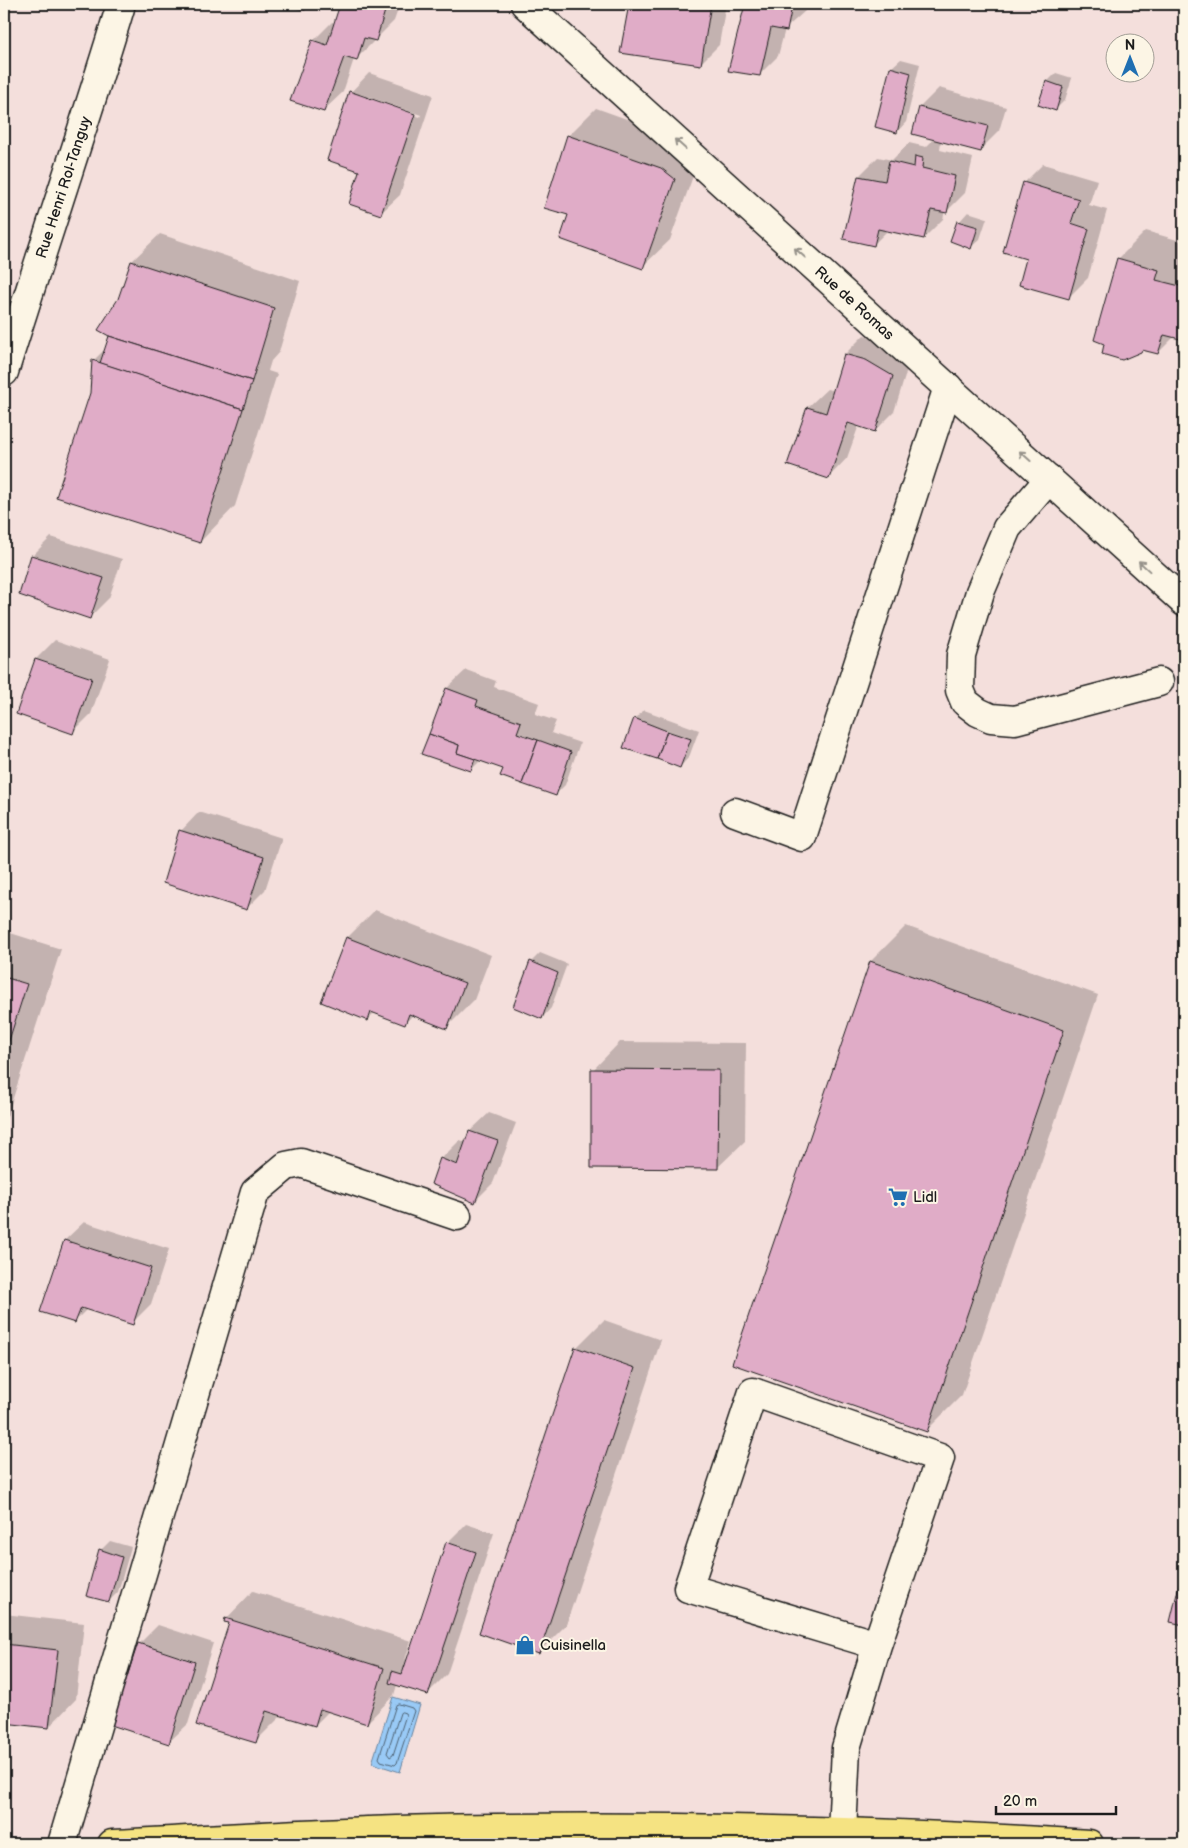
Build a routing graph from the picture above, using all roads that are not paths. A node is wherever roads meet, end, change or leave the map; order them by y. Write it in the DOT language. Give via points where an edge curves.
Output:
graph roads {
  1 [pos="120,4"];
  2 [pos="525,4"];
  3 [pos="4,372"];
  4 [pos="948,387"];
  5 [pos="1049,478"];
  6 [pos="1184,602"];
  7 [pos="1159,682"];
  8 [pos="735,812"];
  9 [pos="457,1216"];
  10 [pos="876,1645"];
  11 [pos="842,1832"];
  12 [pos="62,1844"];
  13 [pos="112,1844"];
  14 [pos="1089,1844"];
  1 -- 3 [label="street, Rue Henri Rol-Tanguy"];
  4 -- 2 [label="street, Rue de Romas, one-way"];
  5 -- 4 [label="street, Rue de Romas, one-way"];
  4 -- 8 [label="street" via="802,837"];
  6 -- 5 [label="street, Rue de Romas, one-way"];
  5 -- 7 [label="street" via="1007,528 980,592 961,655 960,690 965,702 991,718 1015,720"];
  9 -- 12 [label="street" via="301,1163 286,1166 255,1192"];
  10 -- 10 [label="street" via="940,1458 753,1392 688,1588"];
  10 -- 11 [label="street" via="846,1748"];
  11 -- 13 [label="main road" via="639,1828 396,1830"];
  11 -- 14 [label="main road"];
}
